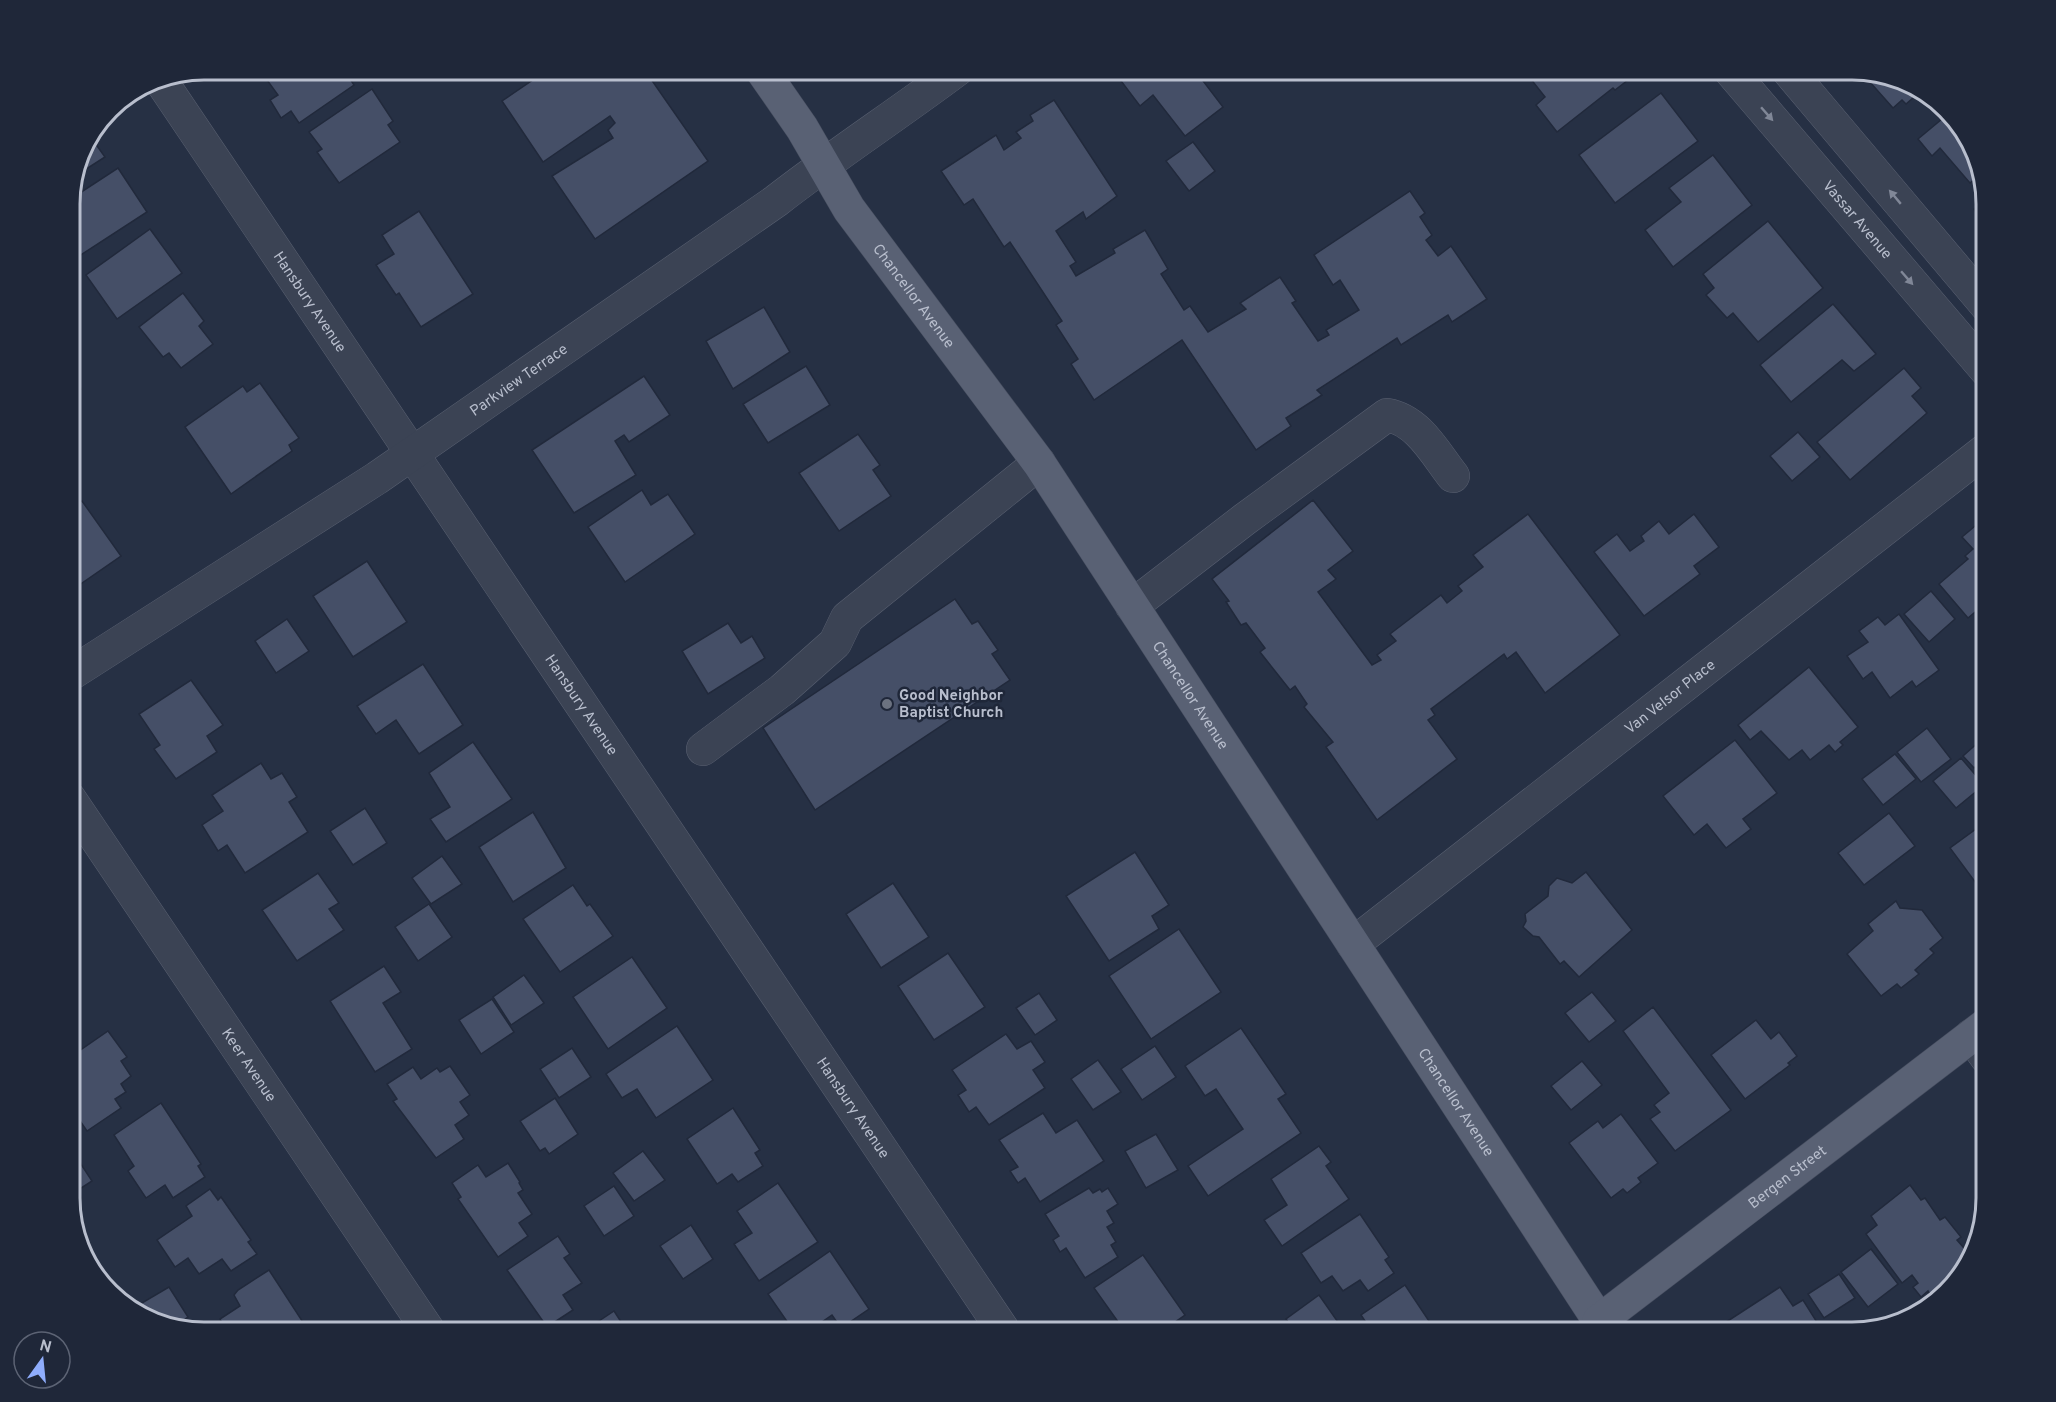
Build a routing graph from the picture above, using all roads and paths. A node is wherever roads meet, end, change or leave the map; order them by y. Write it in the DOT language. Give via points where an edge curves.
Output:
graph roads {
  1 [pos="768,80"];
  2 [pos="943,80"];
  3 [pos="1740,80"];
  4 [pos="1796,80"];
  5 [pos="164,86"];
  6 [pos="824,164"];
  7 [pos="1977,294"];
  8 [pos="1977,359"];
  9 [pos="414,453"];
  10 [pos="1977,457"];
  11 [pos="1039,463"];
  12 [pos="1453,476"];
  13 [pos="1132,606"];
  14 [pos="80,668"];
  15 [pos="703,749"];
  16 [pos="80,814"];
  17 [pos="1353,944"];
  18 [pos="1977,1043"];
  19 [pos="423,1322"];
  20 [pos="998,1322"];
  21 [pos="1594,1322"];
  22 [pos="1607,1322"];
  1 -- 6 [label="main road, Chancellor Avenue"];
  2 -- 6 [label="street, Parkview Terrace"];
  3 -- 8 [label="street, Vassar Avenue, one-way"];
  7 -- 4 [label="street, one-way"];
  5 -- 9 [label="street, Hansbury Avenue"];
  6 -- 9 [label="street, Parkview Terrace"];
  6 -- 11 [label="main road, Chancellor Avenue" via="849,209"];
  9 -- 14 [label="street, Parkview Terrace"];
  9 -- 20 [label="street, Hansbury Avenue"];
  10 -- 17 [label="street, Van Velsor Place"];
  11 -- 13 [label="main road, Chancellor Avenue"];
  11 -- 15 [label="street" via="847,618 835,643 782,690"];
  12 -- 13 [label="street" via="1413,425 1387,415"];
  13 -- 17 [label="main road, Chancellor Avenue"];
  16 -- 19 [label="street, Keer Avenue"];
  17 -- 21 [label="main road, Chancellor Avenue"];
  18 -- 22 [label="main road, Bergen Street"];
}
